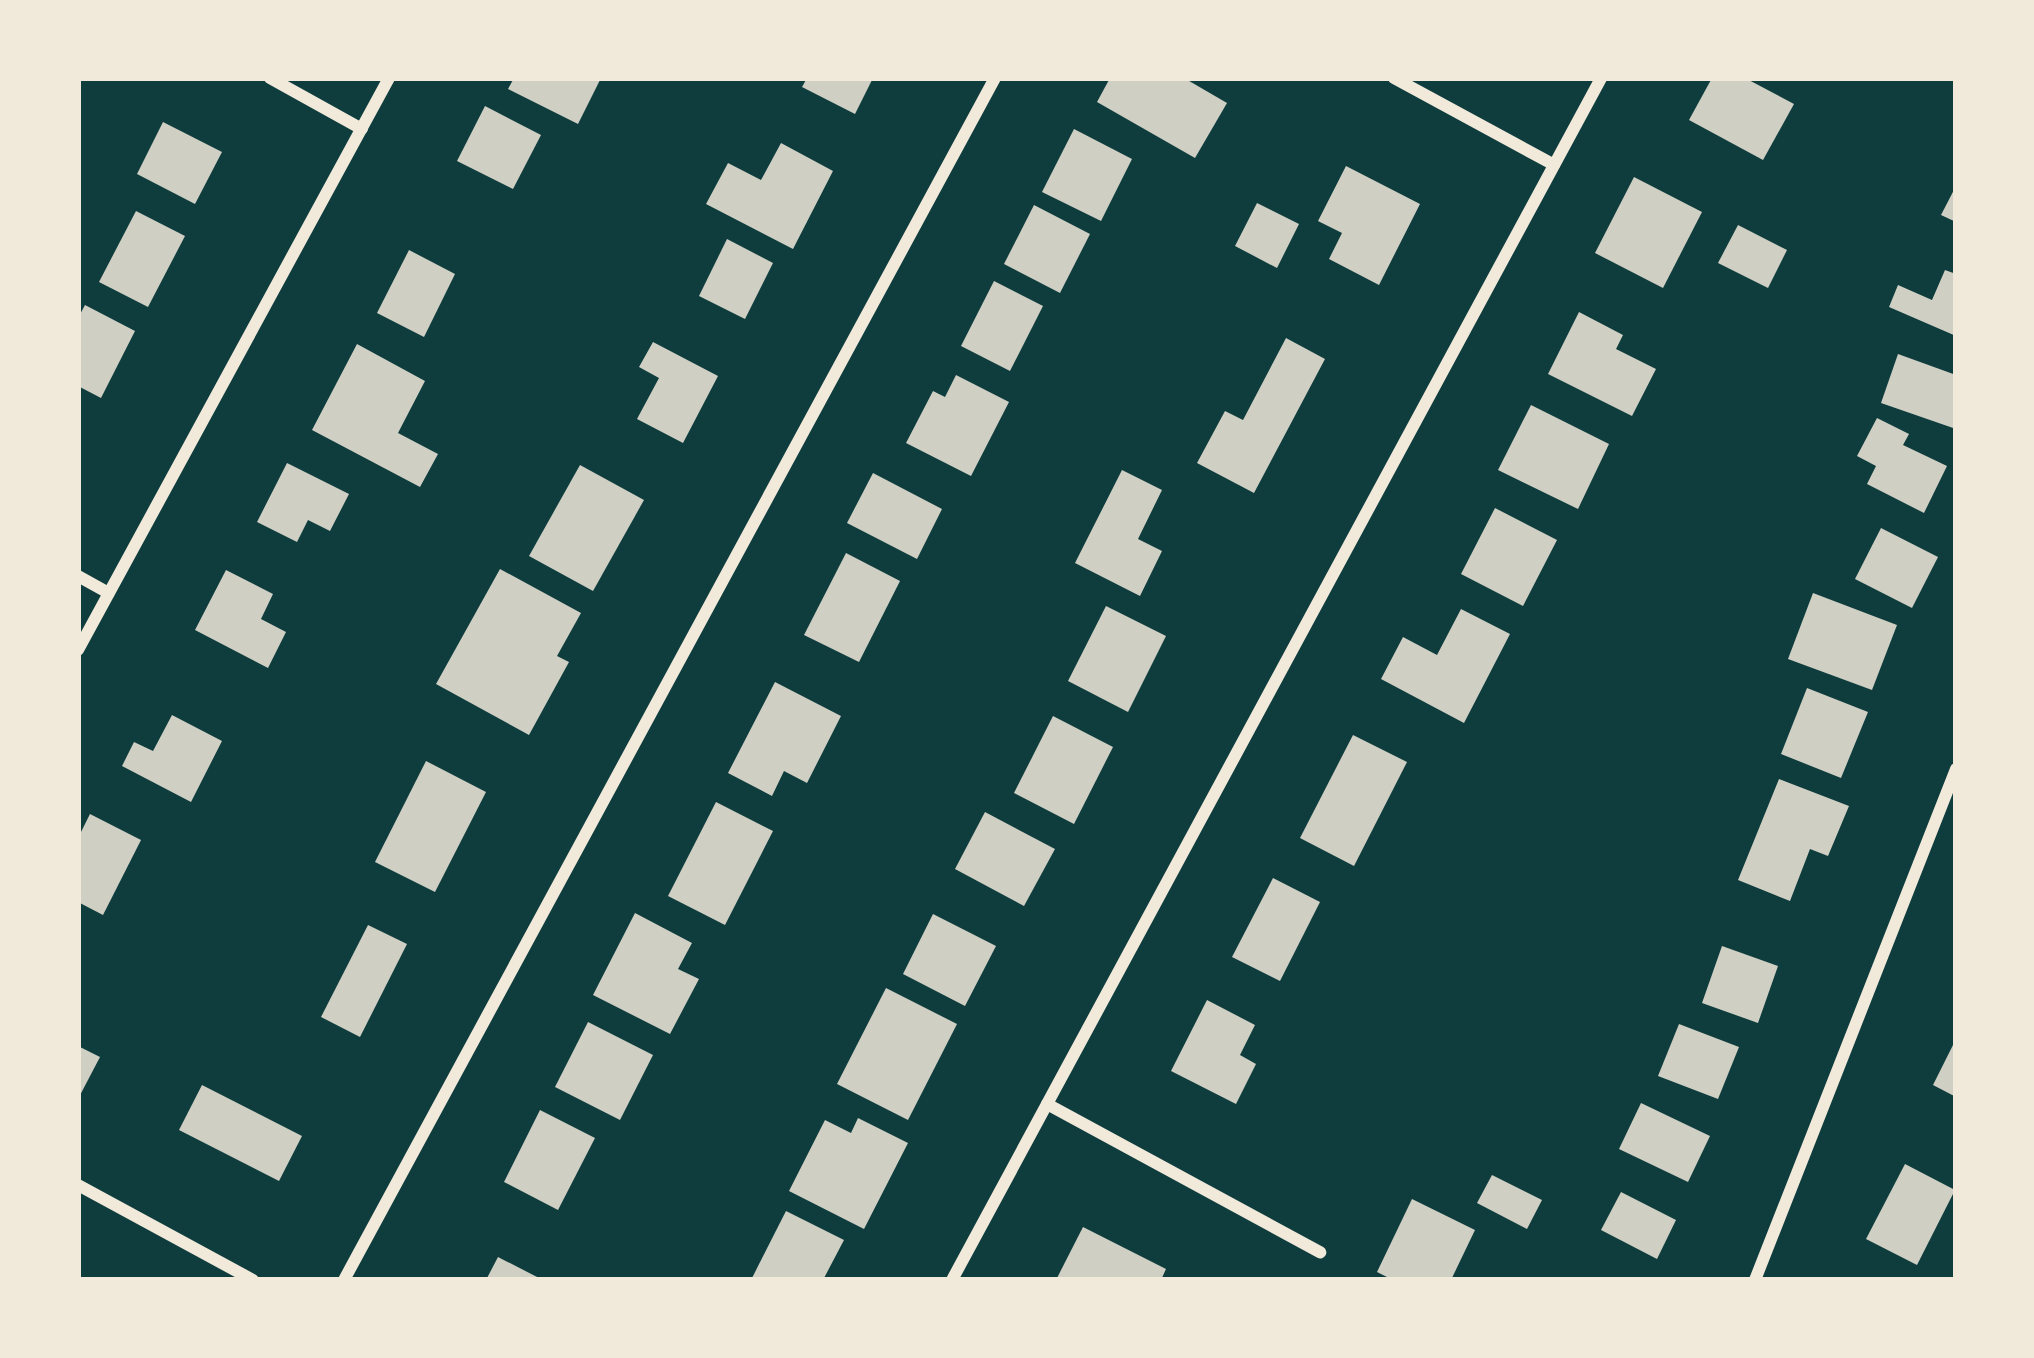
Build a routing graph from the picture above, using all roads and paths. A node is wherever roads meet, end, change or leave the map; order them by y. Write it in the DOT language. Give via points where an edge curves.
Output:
graph roads {
  1 [pos="270,78"];
  2 [pos="389,78"];
  3 [pos="995,78"];
  4 [pos="1394,78"];
  5 [pos="1601,78"];
  6 [pos="362,129"];
  7 [pos="1554,165"];
  8 [pos="78,576"];
  9 [pos="109,592"];
  10 [pos="78,650"];
  11 [pos="1956,769"];
  12 [pos="1047,1104"];
  13 [pos="78,1185"];
  14 [pos="1320,1252"];
  15 [pos="253,1280"];
  16 [pos="344,1280"];
  17 [pos="952,1280"];
  18 [pos="1755,1280"];
  1 -- 6 [label="street"];
  2 -- 6 [label="street"];
  3 -- 16 [label="street"];
  4 -- 7 [label="street"];
  5 -- 7 [label="street"];
  6 -- 9 [label="street"];
  7 -- 12 [label="street"];
  8 -- 9 [label="street"];
  9 -- 10 [label="street"];
  11 -- 18 [label="street"];
  12 -- 14 [label="street"];
  12 -- 17 [label="street"];
  13 -- 15 [label="street"];
}
